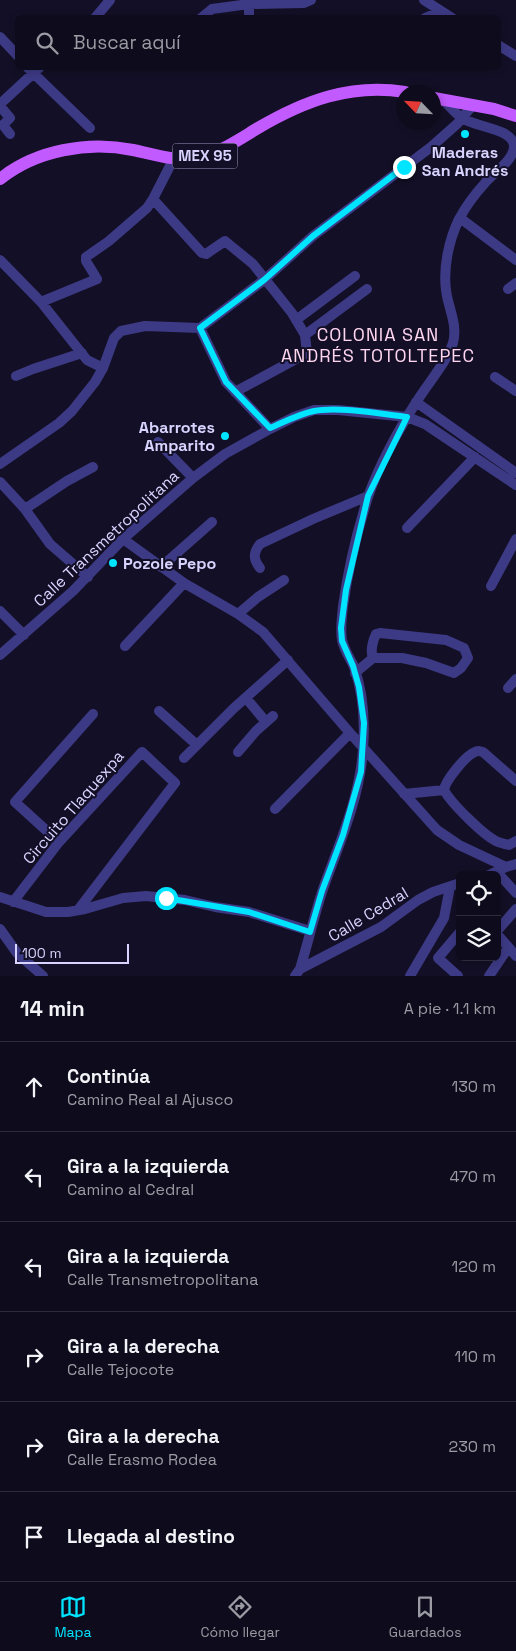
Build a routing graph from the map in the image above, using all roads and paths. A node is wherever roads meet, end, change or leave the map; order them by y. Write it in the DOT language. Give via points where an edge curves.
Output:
graph roads {
  1 [pos="110,0"];
  2 [pos="311,0"];
  3 [pos="424,0"];
  4 [pos="249,4"];
  5 [pos="441,11"];
  6 [pos="98,15"];
  7 [pos="205,15"];
  8 [pos="249,15"];
  9 [pos="432,15"];
  10 [pos="447,15"];
  11 [pos="0,37"];
  12 [pos="501,47"];
  13 [pos="15,53"];
  14 [pos="516,56"];
  15 [pos="32,70"];
  16 [pos="34,70"];
  17 [pos="396,91"];
  18 [pos="441,99"];
  19 [pos="441,100"];
  20 [pos="0,105"];
  21 [pos="473,105"];
  22 [pos="516,115"];
  23 [pos="462,118"];
  24 [pos="90,128"];
  25 [pos="10,134"];
  26 [pos="174,158"];
  27 [pos="513,161"];
  28 [pos="0,180"];
  29 [pos="154,199"];
  30 [pos="460,218"];
  31 [pos="0,260"];
  32 [pos="516,260"];
  33 [pos="355,276"];
  34 [pos="264,280"];
  35 [pos="367,289"];
  36 [pos="41,302"];
  37 [pos="296,320"];
  38 [pos="200,328"];
  39 [pos="305,335"];
  40 [pos="82,353"];
  41 [pos="103,368"];
  42 [pos="16,376"];
  43 [pos="495,377"];
  44 [pos="516,391"];
  45 [pos="235,392"];
  46 [pos="416,402"];
  47 [pos="407,417"];
  48 [pos="270,428"];
  49 [pos="158,442"];
  50 [pos="475,457"];
  51 [pos="0,464"];
  52 [pos="93,467"];
  53 [pos="516,473"];
  54 [pos="193,478"];
  55 [pos="0,482"];
  56 [pos="516,485"];
  57 [pos="368,496"];
  58 [pos="25,508"];
  59 [pos="212,522"];
  60 [pos="407,528"];
  61 [pos="123,538"];
  62 [pos="516,539"];
  63 [pos="161,566"];
  64 [pos="260,568"];
  65 [pos="88,577"];
  66 [pos="284,580"];
  67 [pos="184,583"];
  68 [pos="491,586"];
  69 [pos="0,611"];
  70 [pos="238,614"];
  71 [pos="24,634"];
  72 [pos="125,646"];
  73 [pos="1,654"];
  74 [pos="374,658"];
  75 [pos="288,660"];
  76 [pos="355,672"];
  77 [pos="516,679"];
  78 [pos="508,688"];
  79 [pos="246,698"];
  80 [pos="159,712"];
  81 [pos="93,714"];
  82 [pos="350,733"];
  83 [pos="197,745"];
  84 [pos="364,748"];
  85 [pos="238,752"];
  86 [pos="184,758"];
  87 [pos="516,781"];
  88 [pos="444,790"];
  89 [pos="404,794"];
  90 [pos="276,809"];
  91 [pos="516,841"];
  92 [pos="59,842"];
  93 [pos="502,869"];
  94 [pos="455,885"];
  95 [pos="516,893"];
  96 [pos="0,898"];
  97 [pos="13,902"];
  98 [pos="516,909"];
  99 [pos="78,910"];
  100 [pos="501,928"];
  101 [pos="0,929"];
  102 [pos="310,932"];
  103 [pos="456,937"];
  104 [pos="501,938"];
  105 [pos="508,948"];
  106 [pos="516,956"];
  107 [pos="298,973"];
  108 [pos="43,976"];
  109 [pos="410,976"];
  110 [pos="458,976"];
  111 [pos="489,976"];
  1 -- 6 [label="street"];
  2 -- 4 [label="street" via="304,3"];
  3 -- 5 [label="street"];
  4 -- 7 [label="street" via="212,9"];
  4 -- 8 [label="street"];
  5 -- 9 [label="street"];
  5 -- 10 [label="street"];
  11 -- 13 [label="street"];
  12 -- 14 [label="street"];
  15 -- 20 [label="street"];
  16 -- 24 [label="street"];
  17 -- 26 [label="main road, MEX 95" via="374,89 326,96 291,110 212,153"];
  18 -- 21 [label="main road"];
  19 -- 23 [label="street"];
  20 -- 25 [label="street" via="10,118 2,125"];
  21 -- 22 [label="main road"];
  21 -- 23 [label="street"];
  23 -- 27 [label="street" via="508,135 514,145"];
  23 -- 34 [label="street" via="431,147 313,236"];
  26 -- 28 [label="main road, MEX 95" via="115,147 78,148 22,164"];
  26 -- 29 [label="street"];
  27 -- 30 [label="street" via="485,182"];
  29 -- 34 [label="street" via="202,253 206,254 227,242 253,264"];
  29 -- 36 [label="street" via="109,241 86,257 97,279"];
  30 -- 32 [label="street"];
  30 -- 46 [label="street" via="448,250 445,273 453,342"];
  31 -- 36 [label="street"];
  33 -- 37 [label="street"];
  34 -- 37 [label="street"];
  34 -- 38 [label="street"];
  35 -- 39 [label="street"];
  36 -- 40 [label="street"];
  37 -- 39 [label="street"];
  38 -- 41 [label="street" via="145,326 120,331 114,338"];
  38 -- 45 [label="street" via="226,382"];
  39 -- 45 [label="street" via="307,353"];
  40 -- 41 [label="street"];
  40 -- 42 [label="street"];
  41 -- 51 [label="street" via="84,396 59,423"];
  43 -- 44 [label="street"];
  45 -- 48 [label="street"];
  46 -- 47 [label="street"];
  46 -- 53 [label="street"];
  47 -- 48 [label="street, Calle Transmetropolitana" via="314,410"];
  47 -- 50 [label="street, Calle Transmetropolitana" via="424,424"];
  47 -- 57 [label="street"];
  48 -- 54 [label="street, Calle Transmetropolitana" via="225,454"];
  49 -- 54 [label="street"];
  50 -- 56 [label="street, Calle Transmetropolitana"];
  50 -- 60 [label="street"];
  52 -- 58 [label="street"];
  54 -- 61 [label="street, Calle Transmetropolitana"];
  55 -- 58 [label="street"];
  57 -- 64 [label="street" via="260,544 254,556"];
  57 -- 76 [label="street" via="346,590 341,628 342,641"];
  58 -- 65 [label="street" via="50,544"];
  59 -- 63 [label="street"];
  61 -- 63 [label="street"];
  61 -- 65 [label="street, Calle Transmetropolitana"];
  62 -- 68 [label="street"];
  63 -- 67 [label="street"];
  65 -- 71 [label="street, Calle Transmetropolitana"];
  66 -- 70 [label="street" via="258,596"];
  67 -- 70 [label="street"];
  67 -- 72 [label="street"];
  69 -- 71 [label="street"];
  70 -- 75 [label="street" via="264,632"];
  71 -- 73 [label="street, Calle Transmetropolitana"];
  74 -- 74 [label="street" via="402,658 450,673 461,668 468,658 464,648 453,642 380,633 374,638"];
  74 -- 76 [label="street"];
  75 -- 79 [label="street"];
  75 -- 82 [label="street"];
  76 -- 84 [label="street" via="364,723"];
  77 -- 78 [label="street"];
  79 -- 83 [label="street"];
  79 -- 85 [label="street" via="269,719"];
  80 -- 83 [label="street"];
  81 -- 92 [label="street" via="15,802"];
  82 -- 84 [label="street"];
  82 -- 90 [label="street"];
  83 -- 86 [label="street"];
  84 -- 89 [label="street"];
  84 -- 102 [label="street" via="357,791"];
  87 -- 88 [label="street" via="483,752 476,751 448,779"];
  88 -- 89 [label="street"];
  88 -- 91 [label="street" via="493,839 509,845"];
  89 -- 93 [label="street" via="443,835"];
  92 -- 97 [label="street, Circuito Tlaquexpa"];
  92 -- 99 [label="street, Circuito Tlaquexpa" via="142,752 175,783"];
  93 -- 95 [label="street"];
  94 -- 107 [label="street, Calle Cedral" via="434,892"];
  94 -- 109 [label="street" via="444,918"];
  96 -- 97 [label="street"];
  97 -- 99 [label="street" via="46,912"];
  98 -- 100 [label="street"];
  99 -- 102 [label="street" via="146,896 249,912"];
  101 -- 108 [label="street" via="17,953"];
  102 -- 107 [label="street"];
  103 -- 110 [label="street" via="438,958"];
  104 -- 105 [label="street"];
  105 -- 106 [label="street"];
  105 -- 111 [label="street"];
}
